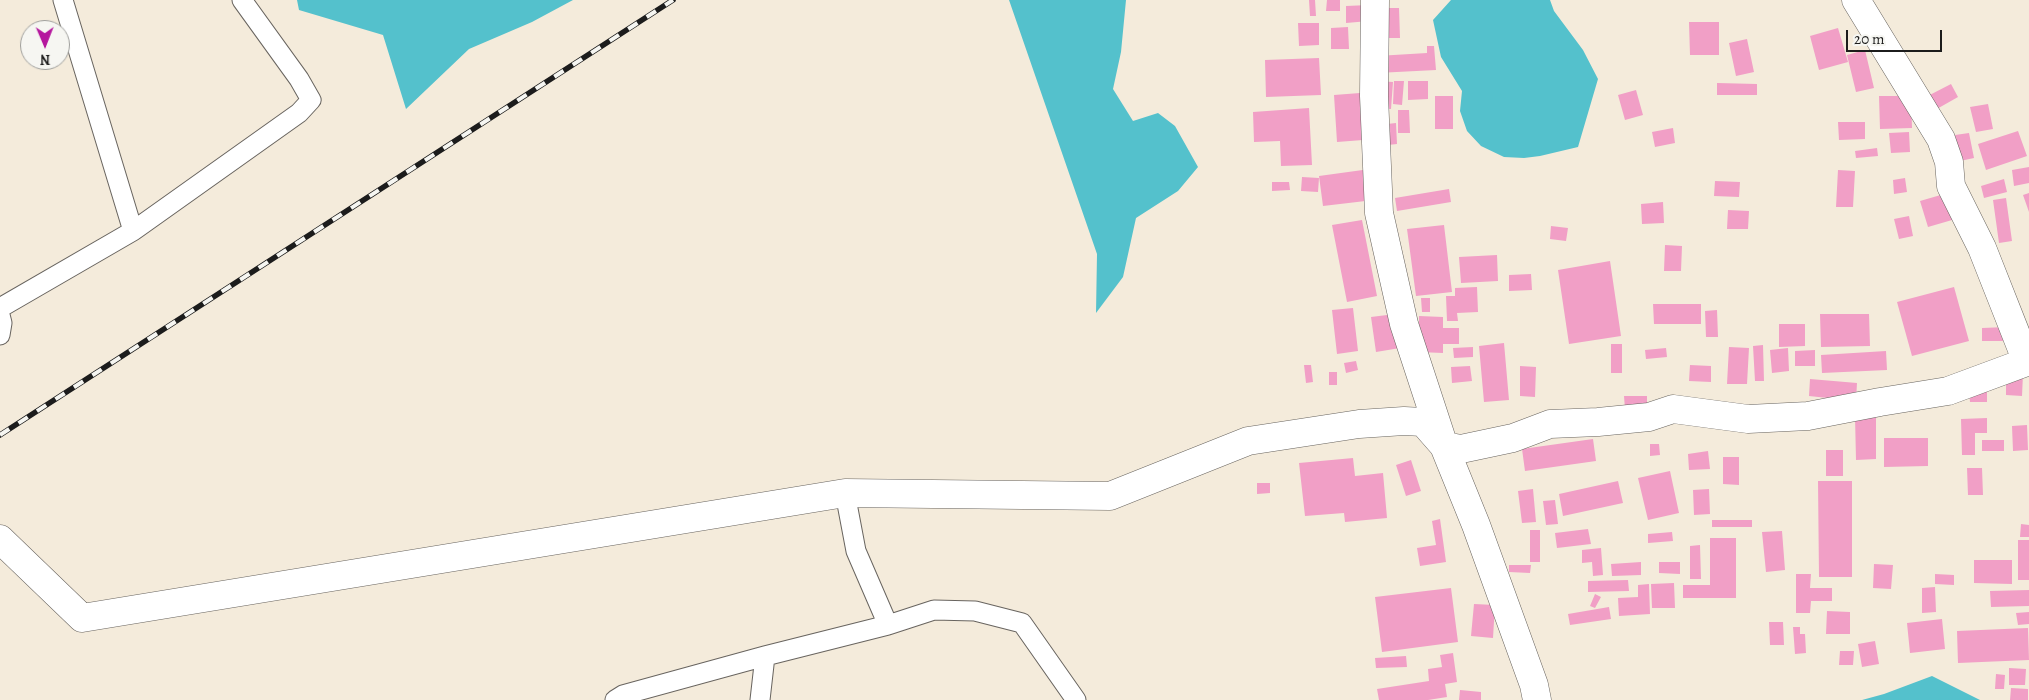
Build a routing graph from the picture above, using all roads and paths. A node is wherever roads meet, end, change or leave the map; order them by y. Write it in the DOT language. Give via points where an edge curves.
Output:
graph roads {
  1 [pos="63,0"];
  2 [pos="242,0"];
  3 [pos="1374,0"];
  4 [pos="1856,0"];
  5 [pos="133,231"];
  6 [pos="0,308"];
  7 [pos="0,315"];
  8 [pos="0,335"];
  9 [pos="2028,362"];
  10 [pos="1444,446"];
  11 [pos="845,493"];
  12 [pos="0,539"];
  13 [pos="888,625"];
  14 [pos="765,656"];
  15 [pos="615,700"];
  16 [pos="760,700"];
  17 [pos="1076,700"];
  18 [pos="1537,700"];
  1 -- 5 [label="lane"];
  2 -- 5 [label="lane" via="299,79 310,100 299,113"];
  3 -- 10 [label="street" via="1379,213 1404,324"];
  4 -- 9 [label="street" via="1941,139 1949,162 1951,186 1982,248"];
  5 -- 6 [label="lane"];
  7 -- 8 [label="lane"];
  9 -- 10 [label="street" via="1948,392 1808,416 1748,418 1673,409 1648,416 1550,424 1513,438 1461,449"];
  10 -- 11 [label="street" via="1422,422 1359,424 1248,441 1110,496"];
  10 -- 18 [label="street" via="1476,525"];
  11 -- 12 [label="street" via="82,618"];
  11 -- 13 [label="lane" via="856,551"];
  13 -- 14 [label="lane"];
  13 -- 17 [label="lane" via="934,610 975,610 1022,622"];
  14 -- 15 [label="lane"];
  14 -- 16 [label="lane"];
}
